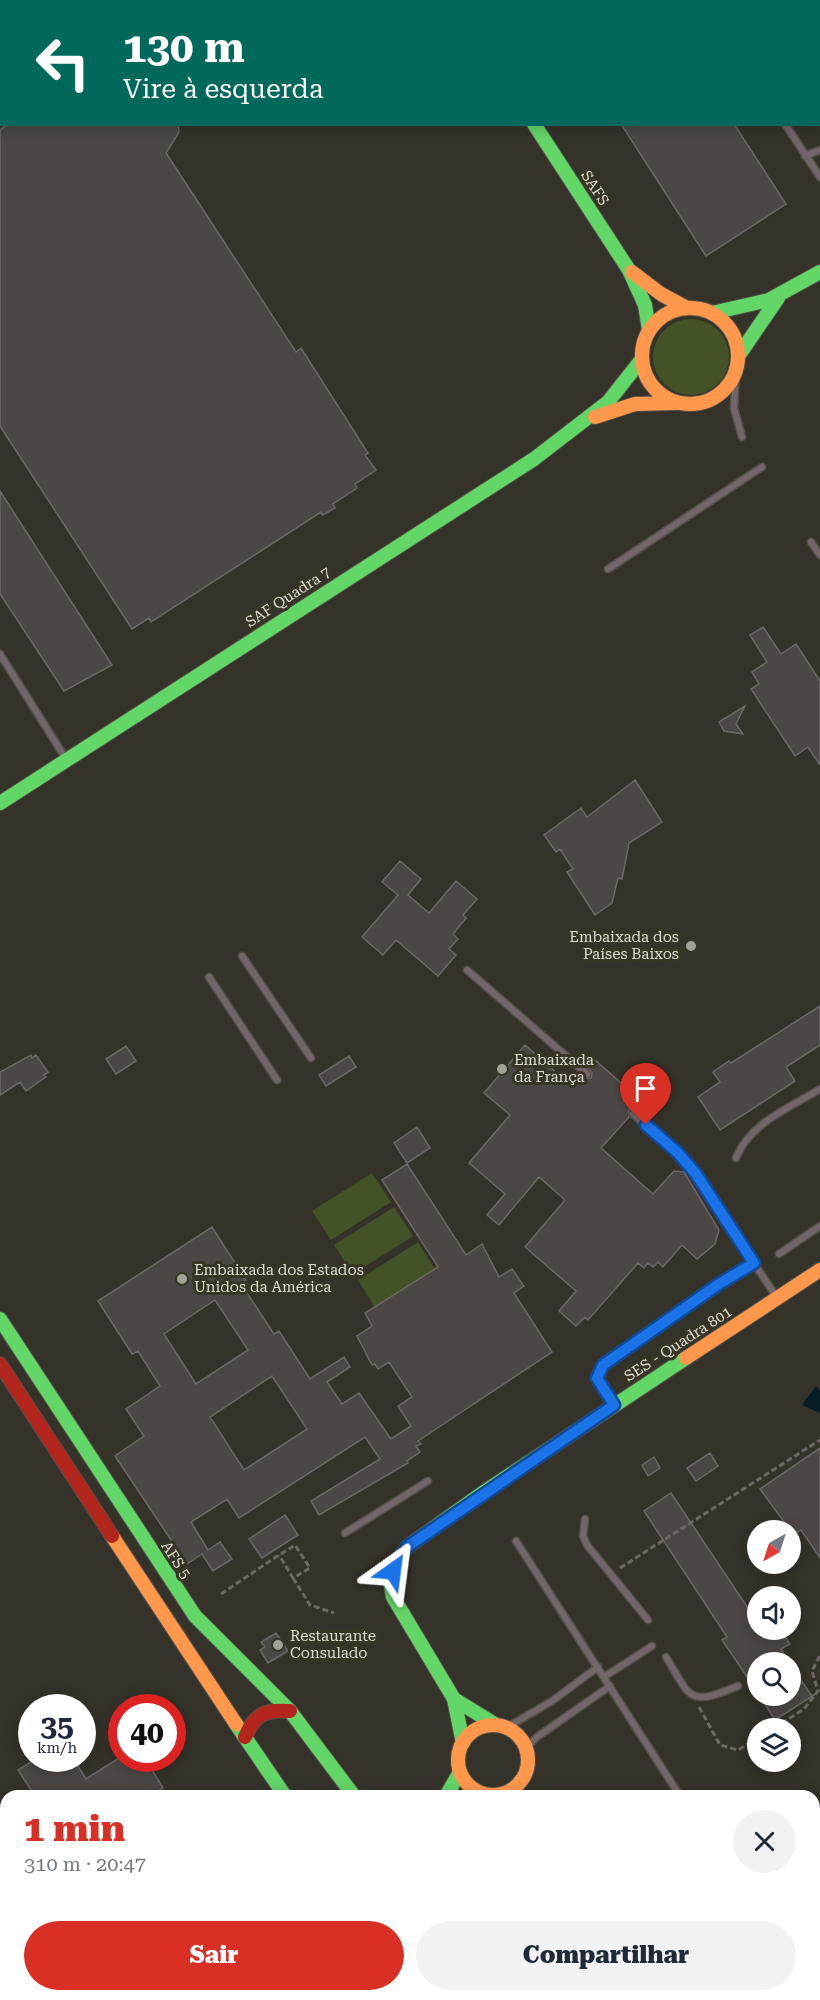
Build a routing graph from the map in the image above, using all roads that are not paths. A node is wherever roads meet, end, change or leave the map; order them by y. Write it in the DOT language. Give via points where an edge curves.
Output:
graph roads {
  1 [pos="535,126"];
  2 [pos="786,126"];
  3 [pos="820,150"];
  4 [pos="805,156"];
  5 [pos="820,177"];
  6 [pos="629,270"];
  7 [pos="820,272"];
  8 [pos="778,298"];
  9 [pos="687,308"];
  10 [pos="712,313"];
  11 [pos="649,330"];
  12 [pos="739,355"];
  13 [pos="642,358"];
  14 [pos="736,372"];
  15 [pos="677,402"];
  16 [pos="592,418"];
  17 [pos="742,437"];
  18 [pos="762,467"];
  19 [pos="811,542"];
  20 [pos="820,555"];
  21 [pos="608,569"];
  22 [pos="0,654"];
  23 [pos="67,759"];
  24 [pos="0,803"];
  25 [pos="242,956"];
  26 [pos="467,970"];
  27 [pos="209,977"];
  28 [pos="311,1058"];
  29 [pos="587,1074"];
  30 [pos="277,1080"];
  31 [pos="820,1089"];
  32 [pos="633,1114"];
  33 [pos="736,1158"];
  34 [pos="820,1226"];
  35 [pos="779,1254"];
  36 [pos="754,1263"];
  37 [pos="818,1272"];
  38 [pos="777,1298"];
  39 [pos="0,1319"];
  40 [pos="0,1364"];
  41 [pos="614,1405"];
  42 [pos="428,1481"];
  43 [pos="585,1519"];
  44 [pos="345,1533"];
  45 [pos="516,1541"];
  46 [pos="648,1620"];
  47 [pos="652,1646"];
  48 [pos="666,1657"];
  49 [pos="598,1667"];
  50 [pos="604,1677"];
  51 [pos="610,1686"];
  52 [pos="738,1686"];
  53 [pos="454,1699"];
  54 [pos="290,1711"];
  55 [pos="501,1726"];
  56 [pos="245,1737"];
  57 [pos="463,1743"];
  58 [pos="526,1748"];
  59 [pos="460,1772"];
  60 [pos="281,1790"];
  61 [pos="349,1790"];
  62 [pos="450,1790"];
  63 [pos="468,1790"];
  64 [pos="508,1790"];
  65 [pos="676,1790"];
  1 -- 6 [label="street, SAFS"];
  2 -- 4 [label="lane"];
  3 -- 4 [label="lane"];
  4 -- 5 [label="lane"];
  6 -- 9 [label="street, SAFS" via="660,294"];
  6 -- 11 [label="street, SAFS" via="645,305"];
  7 -- 8 [label="street"];
  8 -- 10 [label="street" via="740,310"];
  8 -- 12 [label="street"];
  9 -- 10 [label="street"];
  9 -- 11 [label="street" via="666,315"];
  10 -- 12 [label="street" via="730,329"];
  11 -- 13 [label="street"];
  12 -- 14 [label="street"];
  13 -- 15 [label="street" via="652,386"];
  13 -- 16 [label="street, SAF Quadra 7" via="629,381"];
  14 -- 15 [label="street" via="730,384 708,402"];
  14 -- 17 [label="lane" via="735,408"];
  15 -- 16 [label="street, SAF Quadra 7" via="635,404"];
  16 -- 23 [label="street, SAF Quadra 7"];
  18 -- 21 [label="lane"];
  19 -- 20 [label="lane"];
  22 -- 23 [label="lane"];
  23 -- 24 [label="street, SAF Quadra 7"];
  25 -- 28 [label="lane"];
  26 -- 29 [label="lane"];
  27 -- 30 [label="lane"];
  31 -- 33 [label="lane" via="758,1127 741,1144"];
  32 -- 36 [label="lane" via="696,1174"];
  34 -- 35 [label="lane"];
  36 -- 38 [label="lane"];
  36 -- 41 [label="lane" via="603,1365 597,1378"];
  37 -- 38 [label="street, SES - Quadra 801"];
  38 -- 41 [label="street, SES - Quadra 801"];
  39 -- 54 [label="street, AFS 5" via="195,1616"];
  40 -- 56 [label="street"];
  41 -- 53 [label="street, SES - Quadra 801" via="407,1547 396,1563 390,1581 393,1597"];
  42 -- 44 [label="lane"];
  43 -- 46 [label="lane" via="583,1536 587,1545"];
  45 -- 49 [label="lane"];
  47 -- 50 [label="lane"];
  48 -- 52 [label="lane" via="694,1698"];
  49 -- 50 [label="lane"];
  49 -- 55 [label="lane" via="552,1701"];
  50 -- 51 [label="lane"];
  51 -- 58 [label="lane"];
  51 -- 65 [label="lane"];
  53 -- 55 [label="street, SES - Quadra 801"];
  53 -- 57 [label="street, SES - Quadra 801"];
  54 -- 56 [label="street" via="260,1712"];
  54 -- 61 [label="street, AFS 5"];
  55 -- 57 [label="street" via="474,1731"];
  55 -- 58 [label="street" via="514,1732"];
  56 -- 60 [label="street"];
  57 -- 59 [label="street" via="458,1758"];
  58 -- 64 [label="street" via="527,1770 514,1788"];
  59 -- 62 [label="street"];
  59 -- 63 [label="street"];
}
